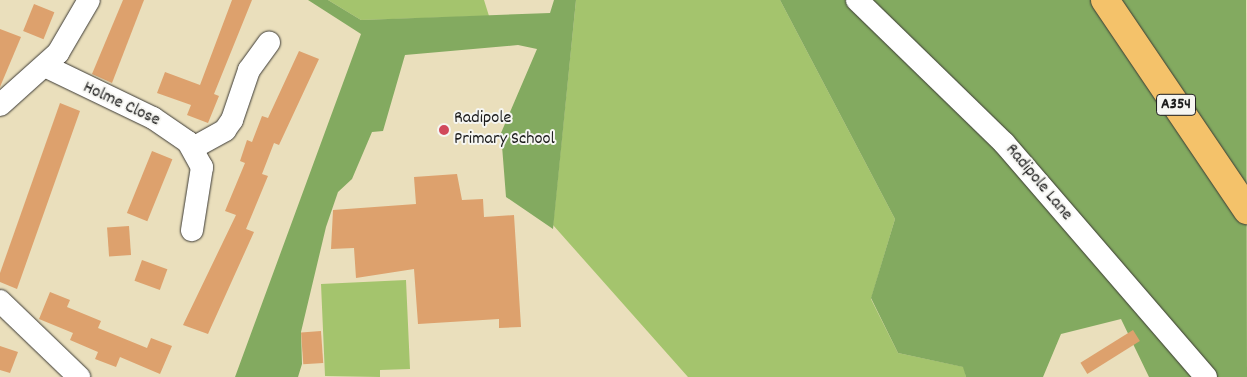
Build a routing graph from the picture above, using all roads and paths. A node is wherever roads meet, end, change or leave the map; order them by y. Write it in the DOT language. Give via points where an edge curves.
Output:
graph roads {
  1 [pos="88,0"];
  2 [pos="858,0"];
  3 [pos="1105,0"];
  4 [pos="269,42"];
  5 [pos="46,66"];
  6 [pos="0,104"];
  7 [pos="193,148"];
  8 [pos="1247,210"];
  9 [pos="192,230"];
  10 [pos="0,301"];
  11 [pos="79,377"];
  12 [pos="1206,377"];
  1 -- 5 [label="street" via="69,39"];
  2 -- 12 [label="street, Radipole Lane" via="1004,143"];
  3 -- 8 [label="highway, A354"];
  4 -- 7 [label="street" via="249,70 232,120 224,130"];
  5 -- 6 [label="street"];
  5 -- 7 [label="street, Holme Close" via="154,118"];
  7 -- 9 [label="street" via="202,167"];
  10 -- 11 [label="street"];
}
